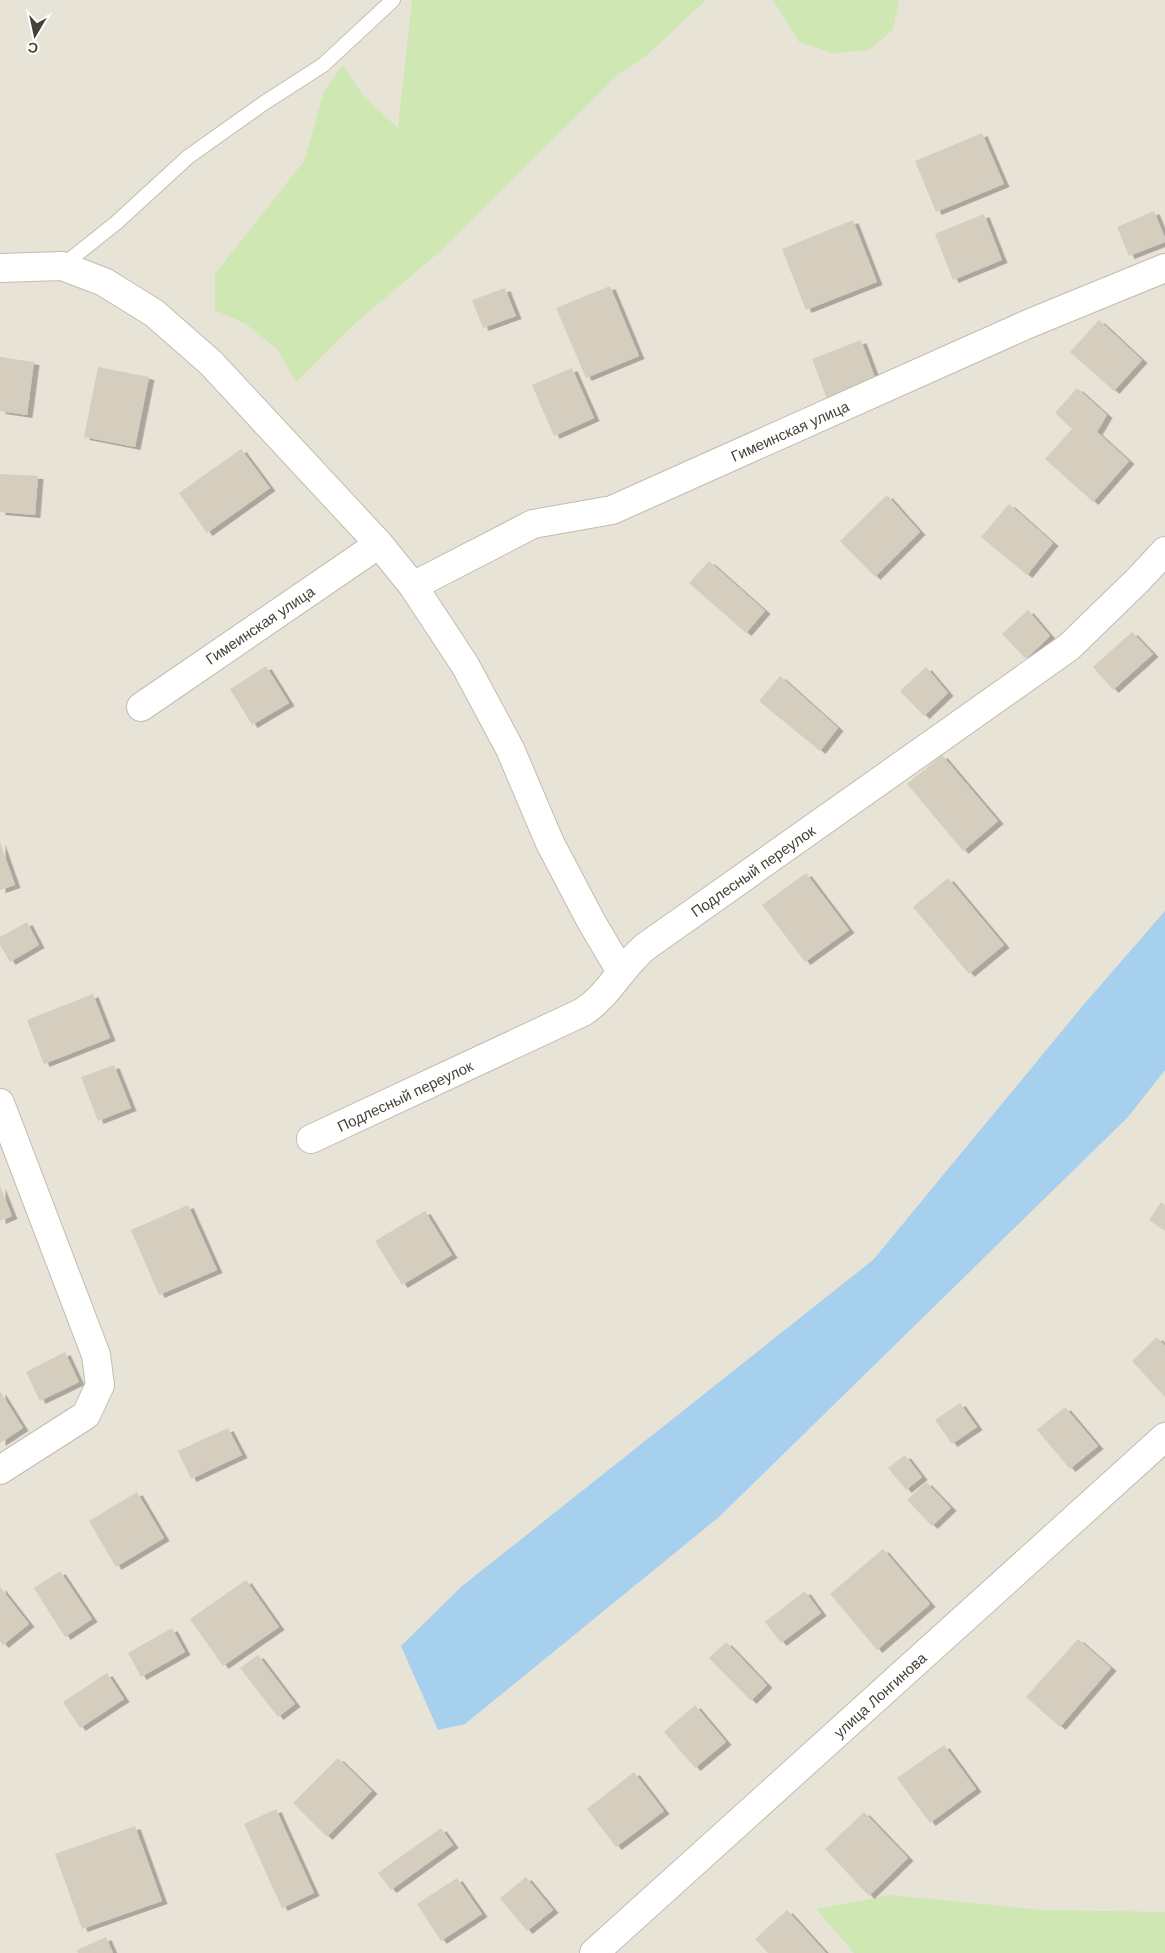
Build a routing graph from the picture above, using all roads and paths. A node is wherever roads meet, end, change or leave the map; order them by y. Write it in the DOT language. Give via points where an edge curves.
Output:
graph roads {
  1 [pos="393,0"];
  2 [pos="62,266"];
  3 [pos="0,268"];
  4 [pos="1165,268"];
  5 [pos="379,544"];
  6 [pos="1165,551"];
  7 [pos="414,586"];
  8 [pos="141,707"];
  9 [pos="621,972"];
  10 [pos="0,1103"];
  11 [pos="311,1139"];
  12 [pos="1165,1437"];
  13 [pos="0,1470"];
  14 [pos="594,1953"];
  1 -- 2 [label="lane" via="323,64 188,157 116,223"];
  2 -- 3 [label="street"];
  2 -- 5 [label="street" via="104,282 154,312 211,363"];
  4 -- 7 [label="street, Гимеинская улица" via="1028,324 612,510 534,524"];
  5 -- 7 [label="street"];
  5 -- 8 [label="street, Гимеинская улица"];
  6 -- 9 [label="street, Подлесный переулок" via="1069,647 645,948"];
  7 -- 9 [label="street" via="492,714 550,843"];
  9 -- 11 [label="street, Подлесный переулок" via="603,996 583,1012"];
  10 -- 13 [label="street" via="96,1355 100,1385 86,1415"];
  12 -- 14 [label="street, улица Лонгинова"];
}
